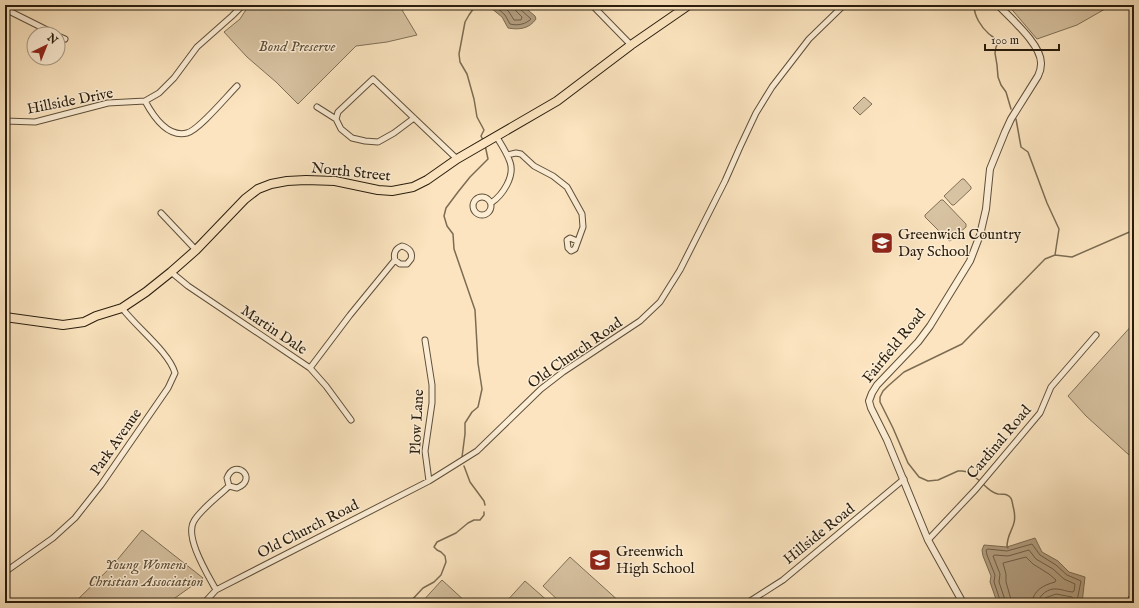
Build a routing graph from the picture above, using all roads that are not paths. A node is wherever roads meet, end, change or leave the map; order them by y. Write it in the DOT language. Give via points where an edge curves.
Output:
graph roads {
  1 [pos="243,5"];
  2 [pos="592,5"];
  3 [pos="689,5"];
  4 [pos="844,5"];
  5 [pos="998,5"];
  6 [pos="5,10"];
  7 [pos="38,26"];
  8 [pos="631,45"];
  9 [pos="237,86"];
  10 [pos="145,101"];
  11 [pos="317,107"];
  12 [pos="414,118"];
  13 [pos="336,119"];
  14 [pos="5,121"];
  15 [pos="496,136"];
  16 [pos="507,155"];
  17 [pos="457,159"];
  18 [pos="491,203"];
  19 [pos="161,214"];
  20 [pos="577,241"];
  21 [pos="196,250"];
  22 [pos="395,260"];
  23 [pos="171,272"];
  24 [pos="122,308"];
  25 [pos="5,317"];
  26 [pos="1096,335"];
  27 [pos="425,340"];
  28 [pos="310,368"];
  29 [pos="351,420"];
  30 [pos="904,480"];
  31 [pos="429,481"];
  32 [pos="229,486"];
  33 [pos="928,540"];
  34 [pos="6,572"];
  35 [pos="216,590"];
  36 [pos="1134,595"];
  37 [pos="204,603"];
  38 [pos="747,603"];
  39 [pos="963,603"];
  40 [pos="1129,603"];
  1 -- 10 [label="street" via="197,47 174,78"];
  2 -- 8 [label="street"];
  3 -- 8 [label="main road, North Street"];
  4 -- 31 [label="street, Old Church Road" via="809,39 772,87 756,113 680,270 660,302 640,321 541,388 477,451"];
  5 -- 30 [label="street, Fairfield Road" via="1038,51 1042,63 1041,70 1005,132 990,169 986,209 970,261 930,326 872,393 871,408"];
  6 -- 7 [label="street"];
  8 -- 15 [label="main road, North Street" via="557,100"];
  9 -- 10 [label="street" via="197,127 187,133 177,133 165,128 151,113"];
  10 -- 14 [label="street, Hillside Drive" via="108,103 35,122"];
  11 -- 13 [label="street"];
  12 -- 13 [label="street" via="378,142 352,138 341,129"];
  12 -- 13 [label="street" via="373,79 338,112"];
  12 -- 17 [label="street"];
  15 -- 16 [label="street"];
  15 -- 17 [label="main road, North Street"];
  16 -- 18 [label="street" via="511,165 508,182"];
  16 -- 20 [label="street" via="521,154 534,166 567,187 582,214 583,227"];
  17 -- 21 [label="main road, North Street" via="413,187 392,191 335,181 306,180 271,184 258,189 245,199"];
  19 -- 21 [label="street"];
  21 -- 23 [label="main road, North Street"];
  22 -- 28 [label="street"];
  23 -- 24 [label="main road, North Street"];
  23 -- 28 [label="street, Martin Dale"];
  24 -- 25 [label="main road, North Street" via="84,322 63,325"];
  24 -- 34 [label="street, Park Avenue" via="170,360 175,373 172,380 101,485 75,518 53,538"];
  26 -- 33 [label="street, Cardinal Road" via="1052,387 1040,413"];
  27 -- 31 [label="street, Plow Lane" via="432,385 425,450"];
  28 -- 29 [label="street, Martin Dale"];
  30 -- 33 [label="street, Fairfield Road"];
  30 -- 38 [label="street, Hillside Road" via="783,580"];
  31 -- 35 [label="street, Old Church Road"];
  32 -- 35 [label="street" via="193,522 191,531 197,553"];
  33 -- 39 [label="street, Fairfield Road"];
  35 -- 37 [label="street, Old Church Road"];
  36 -- 40 [label="street"];
}
